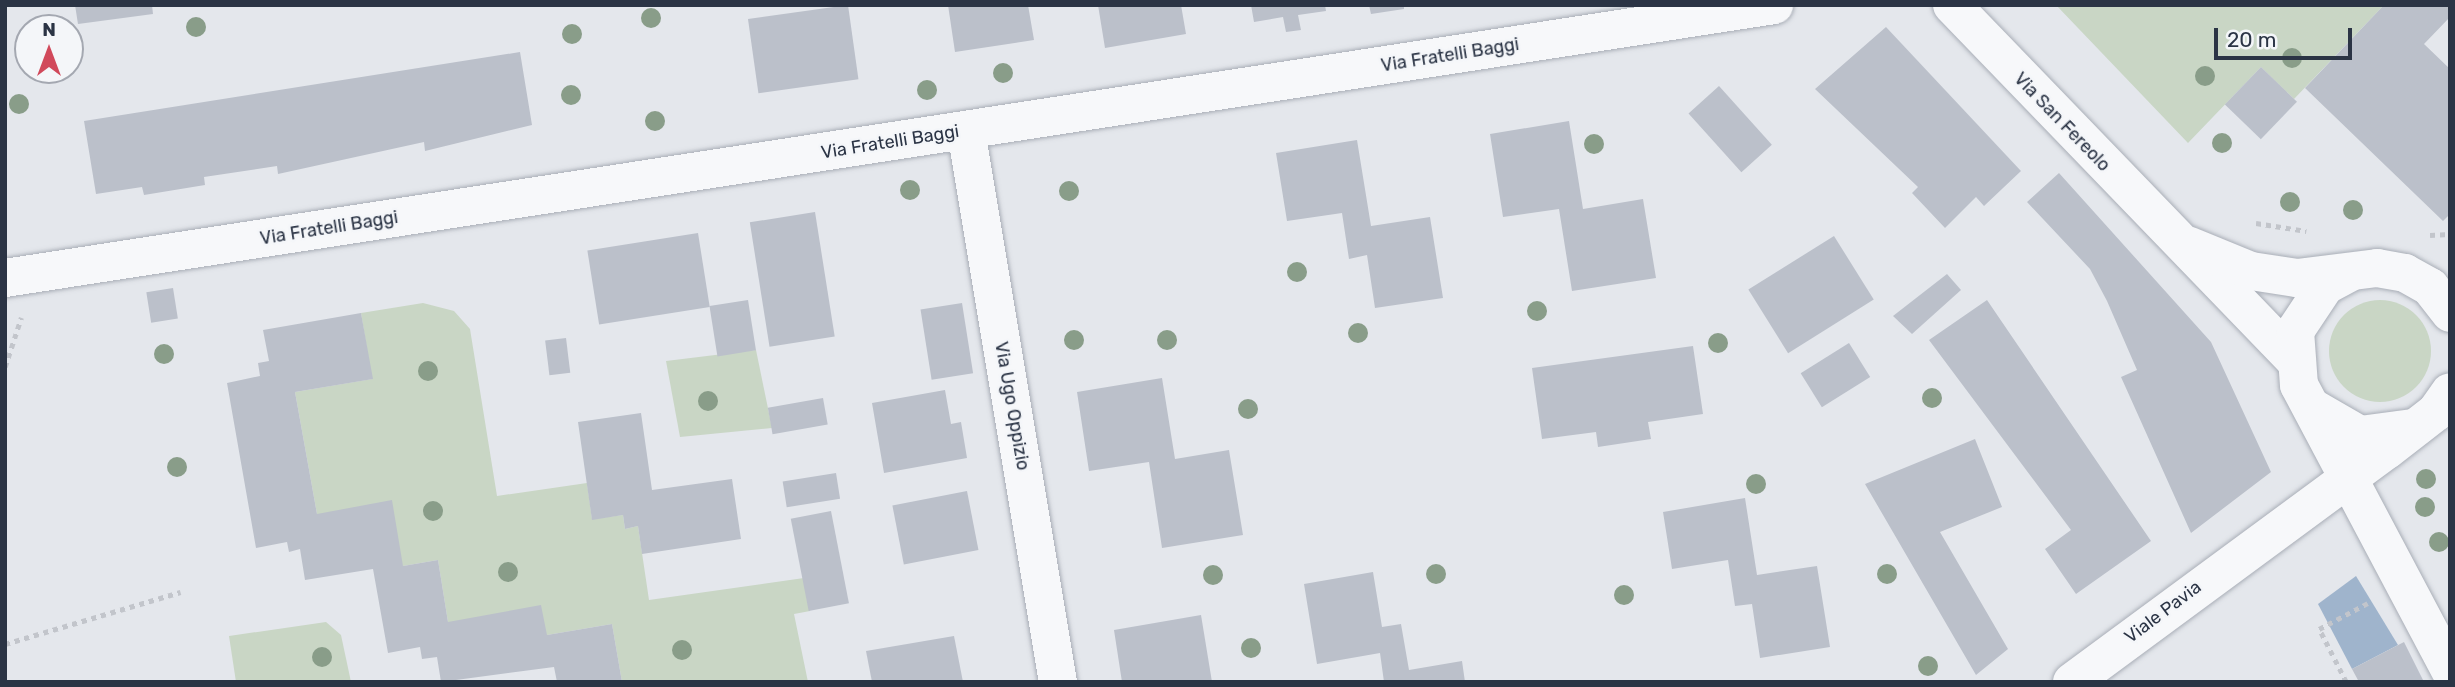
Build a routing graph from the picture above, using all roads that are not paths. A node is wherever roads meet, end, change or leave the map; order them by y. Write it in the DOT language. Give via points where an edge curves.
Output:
graph roads {
  1 [pos="1774,5"];
  2 [pos="1952,5"];
  3 [pos="966,130"];
  4 [pos="2173,237"];
  5 [pos="2349,273"];
  6 [pos="2405,273"];
  7 [pos="5,278"];
  8 [pos="2450,278"];
  9 [pos="2450,313"];
  10 [pos="2293,358"];
  11 [pos="2450,392"];
  12 [pos="2316,414"];
  13 [pos="2413,428"];
  14 [pos="2347,478"];
  15 [pos="2255,543"];
  16 [pos="2450,670"];
  17 [pos="1058,682"];
  18 [pos="2071,682"];
  1 -- 3 [label="street, Via Fratelli Baggi"];
  2 -- 4 [label="street, Via San Fereolo"];
  3 -- 7 [label="street, Via Fratelli Baggi"];
  3 -- 17 [label="street, Via Ugo Oppizio"];
  4 -- 5 [label="street, Via San Fereolo" via="2274,275"];
  4 -- 10 [label="street, Via San Fereolo"];
  5 -- 6 [label="street, Via San Fereolo"];
  5 -- 10 [label="street" via="2306,307"];
  6 -- 8 [label="street"];
  6 -- 9 [label="street" via="2430,287"];
  10 -- 12 [label="street, Via San Fereolo"];
  11 -- 13 [label="street, Viale Pavia"];
  12 -- 13 [label="street" via="2360,435"];
  12 -- 14 [label="street, Via San Fereolo"];
  12 -- 15 [label="street, Viale Pavia" via="2322,438 2309,475"];
  13 -- 14 [label="street, Viale Pavia"];
  14 -- 15 [label="street, Viale Pavia"];
  14 -- 16 [label="street, Via San Fereolo"];
  15 -- 18 [label="street, Viale Pavia"];
}
